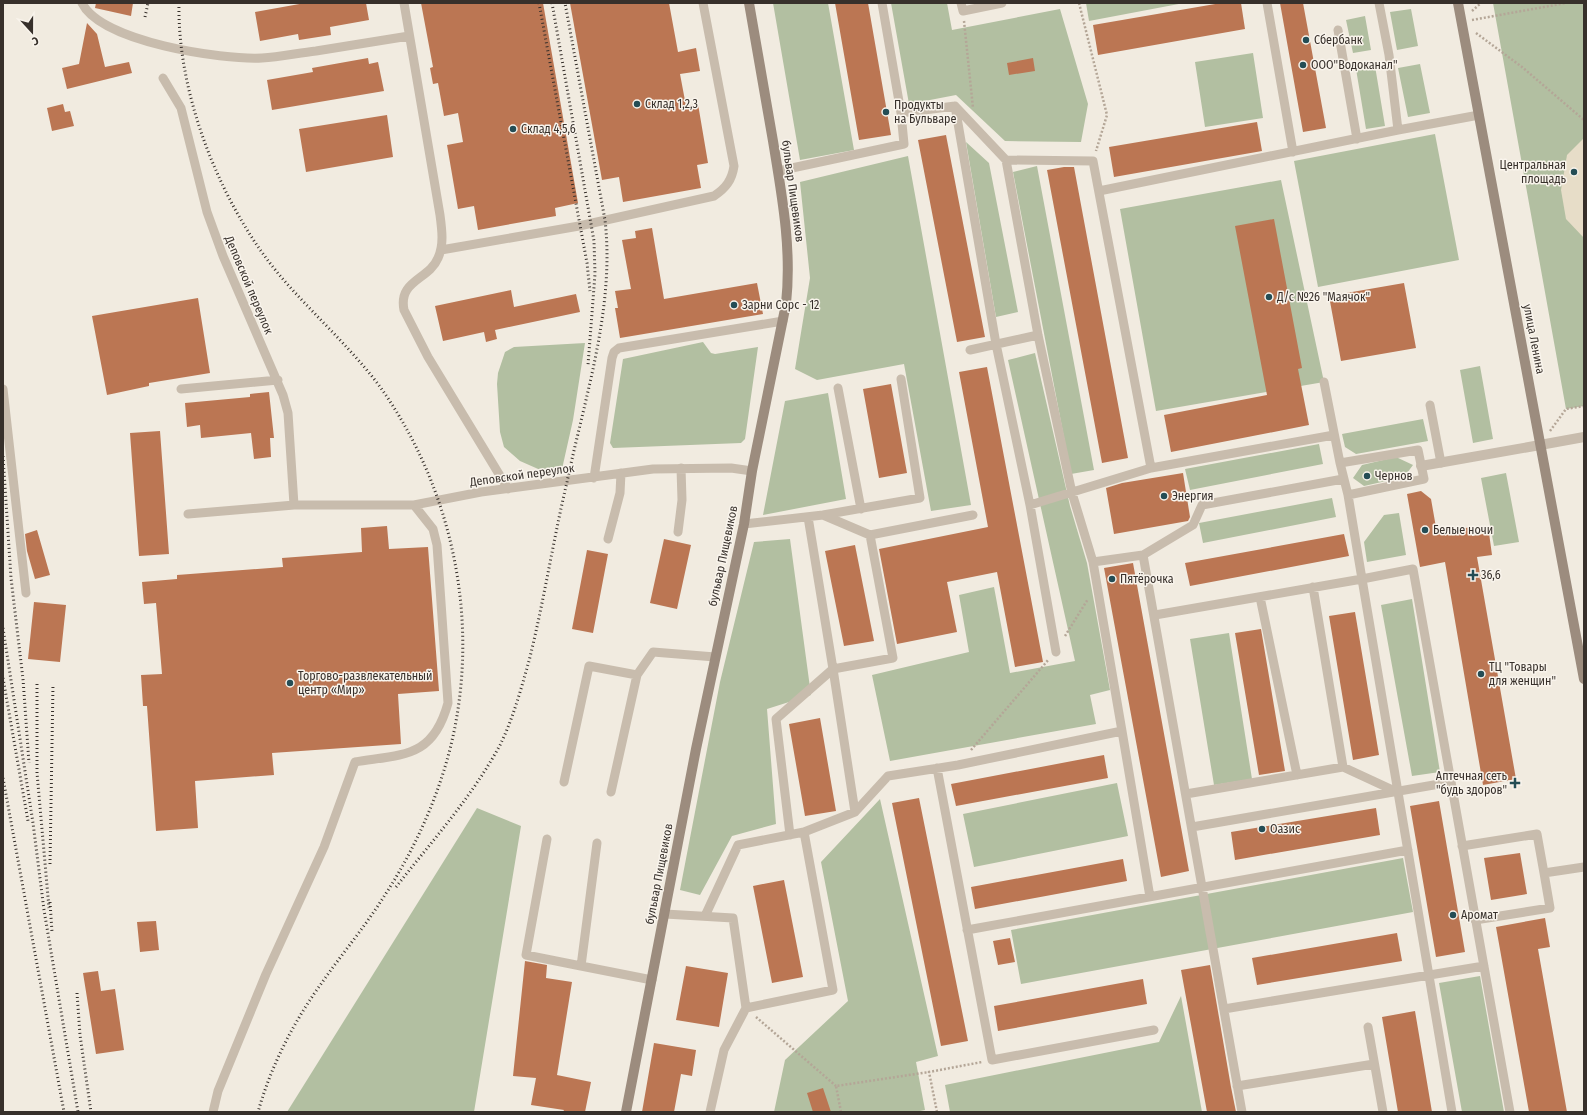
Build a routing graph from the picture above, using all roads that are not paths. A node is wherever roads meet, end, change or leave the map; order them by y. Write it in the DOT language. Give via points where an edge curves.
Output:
graph roads {
  1 [pos="82,3"];
  2 [pos="404,3"];
  3 [pos="703,3"];
  4 [pos="749,3"];
  5 [pos="882,3"];
  6 [pos="1002,3"];
  7 [pos="1267,3"];
  8 [pos="1379,3"];
  9 [pos="1458,3"];
  10 [pos="962,7"];
  11 [pos="1338,30"];
  12 [pos="409,36"];
  13 [pos="163,78"];
  14 [pos="955,106"];
  15 [pos="901,113"];
  16 [pos="1479,115"];
  17 [pos="1398,130"];
  18 [pos="1357,139"];
  19 [pos="1293,152"];
  20 [pos="1006,160"];
  21 [pos="778,172"];
  22 [pos="1099,191"];
  23 [pos="441,250"];
  24 [pos="784,321"];
  25 [pos="1038,335"];
  26 [pos="996,344"];
  27 [pos="970,350"];
  28 [pos="901,379"];
  29 [pos="278,380"];
  30 [pos="1324,382"];
  31 [pos="838,388"];
  32 [pos="3,389"];
  33 [pos="181,389"];
  34 [pos="1430,405"];
  35 [pos="1334,435"];
  36 [pos="1584,437"];
  37 [pos="1540,445"];
  38 [pos="1340,463"];
  39 [pos="1441,463"];
  40 [pos="1421,466"];
  41 [pos="682,468"];
  42 [pos="1151,468"];
  43 [pos="752,471"];
  44 [pos="621,473"];
  45 [pos="594,478"];
  46 [pos="1344,479"];
  47 [pos="508,489"];
  48 [pos="1072,493"];
  49 [pos="1348,495"];
  50 [pos="294,505"];
  51 [pos="1030,505"];
  52 [pos="414,506"];
  53 [pos="861,509"];
  54 [pos="188,514"];
  55 [pos="823,515"];
  56 [pos="973,515"];
  57 [pos="808,517"];
  58 [pos="744,524"];
  59 [pos="678,532"];
  60 [pos="870,535"];
  61 [pos="608,539"];
  62 [pos="1143,555"];
  63 [pos="1093,562"];
  64 [pos="1362,579"];
  65 [pos="1313,587"];
  66 [pos="26,593"];
  67 [pos="1260,597"];
  68 [pos="1154,615"];
  69 [pos="1056,652"];
  70 [pos="715,657"];
  71 [pos="1582,658"];
  72 [pos="833,669"];
  73 [pos="637,675"];
  74 [pos="1584,679"];
  75 [pos="1122,731"];
  76 [pos="1344,767"];
  77 [pos="937,768"];
  78 [pos="1297,775"];
  79 [pos="564,782"];
  80 [pos="1451,782"];
  81 [pos="611,792"];
  82 [pos="1397,792"];
  83 [pos="1186,794"];
  84 [pos="855,812"];
  85 [pos="1192,827"];
  86 [pos="804,832"];
  87 [pos="790,835"];
  88 [pos="547,839"];
  89 [pos="597,843"];
  90 [pos="1462,846"];
  91 [pos="1408,850"];
  92 [pos="1584,867"];
  93 [pos="1544,873"];
  94 [pos="1202,888"];
  95 [pos="1150,897"];
  96 [pos="665,914"];
  97 [pos="705,916"];
  98 [pos="1475,920"];
  99 [pos="967,930"];
  100 [pos="580,966"];
  101 [pos="1484,966"];
  102 [pos="1429,976"];
  103 [pos="652,980"];
  104 [pos="746,1008"];
  105 [pos="1224,1009"];
  106 [pos="1368,1027"];
  107 [pos="1154,1030"];
  108 [pos="1374,1064"];
  109 [pos="1238,1086"];
  110 [pos="212,1112"];
  111 [pos="626,1112"];
  112 [pos="710,1112"];
  113 [pos="1242,1112"];
  114 [pos="1383,1112"];
  115 [pos="1452,1112"];
  116 [pos="1510,1112"];
  1 -- 12 [label="lane" via="92,15 129,35 163,46 228,57 272,58"];
  2 -- 12 [label="lane"];
  3 -- 23 [label="lane" via="734,166 728,185 714,196 579,226"];
  4 -- 21 [label="main road, бульвар Пищевиков"];
  5 -- 15 [label="lane"];
  6 -- 10 [label="lane"];
  7 -- 19 [label="lane"];
  8 -- 17 [label="lane"];
  9 -- 16 [label="main road, улица Ленина"];
  11 -- 18 [label="lane"];
  12 -- 23 [label="lane" via="440,215"];
  13 -- 29 [label="lane, Деповской переулок" via="181,108 215,234"];
  14 -- 15 [label="lane"];
  14 -- 20 [label="lane"];
  14 -- 26 [label="lane"];
  15 -- 21 [label="lane" via="904,144"];
  16 -- 17 [label="lane"];
  16 -- 37 [label="main road, улица Ленина"];
  17 -- 18 [label="lane"];
  18 -- 19 [label="lane"];
  19 -- 22 [label="lane"];
  20 -- 22 [label="lane" via="1093,161"];
  20 -- 25 [label="lane"];
  21 -- 24 [label="main road, бульвар Пищевиков" via="788,246"];
  22 -- 42 [label="lane"];
  23 -- 47 [label="lane" via="438,260 409,287 403,302 404,310 428,357"];
  24 -- 43 [label="main road, бульвар Пищевиков"];
  24 -- 45 [label="lane" via="619,348 614,352"];
  25 -- 26 [label="lane"];
  25 -- 48 [label="lane"];
  26 -- 27 [label="lane"];
  26 -- 51 [label="lane"];
  28 -- 53 [label="lane" via="920,498"];
  29 -- 33 [label="lane"];
  29 -- 50 [label="lane, Деповской переулок" via="288,413"];
  30 -- 35 [label="lane"];
  31 -- 53 [label="lane"];
  32 -- 66 [label="lane"];
  34 -- 39 [label="lane"];
  35 -- 38 [label="lane"];
  35 -- 42 [label="lane"];
  36 -- 37 [label="street"];
  37 -- 39 [label="street"];
  37 -- 71 [label="main road, улица Ленина"];
  38 -- 40 [label="lane" via="1418,450"];
  38 -- 46 [label="lane"];
  39 -- 40 [label="street"];
  40 -- 49 [label="lane" via="1424,479"];
  41 -- 43 [label="lane, Деповской переулок" via="731,468"];
  41 -- 44 [label="lane, Деповской переулок"];
  41 -- 59 [label="lane"];
  42 -- 48 [label="lane"];
  43 -- 58 [label="main road, бульвар Пищевиков"];
  44 -- 45 [label="lane, Деповской переулок"];
  44 -- 61 [label="lane" via="620,493"];
  45 -- 47 [label="lane, Деповской переулок"];
  46 -- 49 [label="lane"];
  46 -- 62 [label="lane" via="1202,505 1193,525"];
  47 -- 52 [label="lane, Деповской переулок"];
  48 -- 51 [label="lane"];
  48 -- 63 [label="lane"];
  49 -- 64 [label="lane"];
  50 -- 52 [label="lane, Деповской переулок"];
  50 -- 54 [label="lane, Деповской переулок"];
  51 -- 69 [label="lane"];
  52 -- 110 [label="lane" via="433,529 437,545 448,703 445,714 435,734 427,743 416,749 355,762 324,847 266,974 218,1091"];
  53 -- 55 [label="lane"];
  55 -- 57 [label="lane"];
  55 -- 60 [label="lane"];
  56 -- 60 [label="lane"];
  57 -- 58 [label="lane"];
  57 -- 72 [label="lane"];
  58 -- 70 [label="main road, бульвар Пищевиков"];
  60 -- 72 [label="lane" via="893,658"];
  62 -- 63 [label="lane"];
  62 -- 68 [label="lane"];
  63 -- 75 [label="lane"];
  64 -- 65 [label="lane"];
  64 -- 80 [label="lane" via="1413,569"];
  64 -- 82 [label="lane"];
  65 -- 67 [label="lane"];
  65 -- 76 [label="lane"];
  67 -- 68 [label="lane"];
  67 -- 78 [label="lane"];
  68 -- 83 [label="lane"];
  70 -- 73 [label="lane" via="653,652"];
  70 -- 96 [label="main road, бульвар Пищевиков"];
  71 -- 74 [label="main road, улица Ленина"];
  72 -- 84 [label="lane"];
  72 -- 87 [label="lane" via="776,719"];
  73 -- 79 [label="lane" via="589,666"];
  73 -- 81 [label="lane"];
  75 -- 77 [label="lane"];
  75 -- 95 [label="lane"];
  76 -- 78 [label="lane"];
  76 -- 82 [label="lane"];
  77 -- 84 [label="lane" via="888,776"];
  77 -- 99 [label="lane"];
  78 -- 83 [label="lane"];
  80 -- 82 [label="lane"];
  80 -- 90 [label="lane"];
  82 -- 85 [label="lane"];
  82 -- 91 [label="lane"];
  83 -- 85 [label="lane"];
  84 -- 86 [label="lane"];
  85 -- 94 [label="lane"];
  86 -- 87 [label="lane"];
  86 -- 104 [label="lane" via="833,990"];
  87 -- 97 [label="lane" via="738,845"];
  88 -- 100 [label="lane" via="526,954"];
  89 -- 100 [label="lane"];
  90 -- 93 [label="lane" via="1537,834"];
  90 -- 98 [label="lane"];
  91 -- 94 [label="lane"];
  91 -- 102 [label="lane"];
  92 -- 93 [label="lane"];
  93 -- 98 [label="lane" via="1550,908"];
  94 -- 95 [label="lane"];
  94 -- 105 [label="lane"];
  95 -- 99 [label="lane"];
  96 -- 97 [label="lane"];
  96 -- 103 [label="main road, бульвар Пищевиков"];
  97 -- 104 [label="lane" via="733,918"];
  98 -- 101 [label="lane"];
  99 -- 107 [label="lane" via="992,1060"];
  100 -- 103 [label="lane"];
  101 -- 102 [label="lane"];
  101 -- 116 [label="lane"];
  102 -- 105 [label="lane"];
  102 -- 115 [label="lane"];
  103 -- 111 [label="main road, бульвар Пищевиков"];
  104 -- 112 [label="lane" via="724,1050"];
  105 -- 109 [label="lane"];
  106 -- 108 [label="lane"];
  108 -- 109 [label="lane"];
  108 -- 114 [label="lane"];
  109 -- 113 [label="lane"];
}
